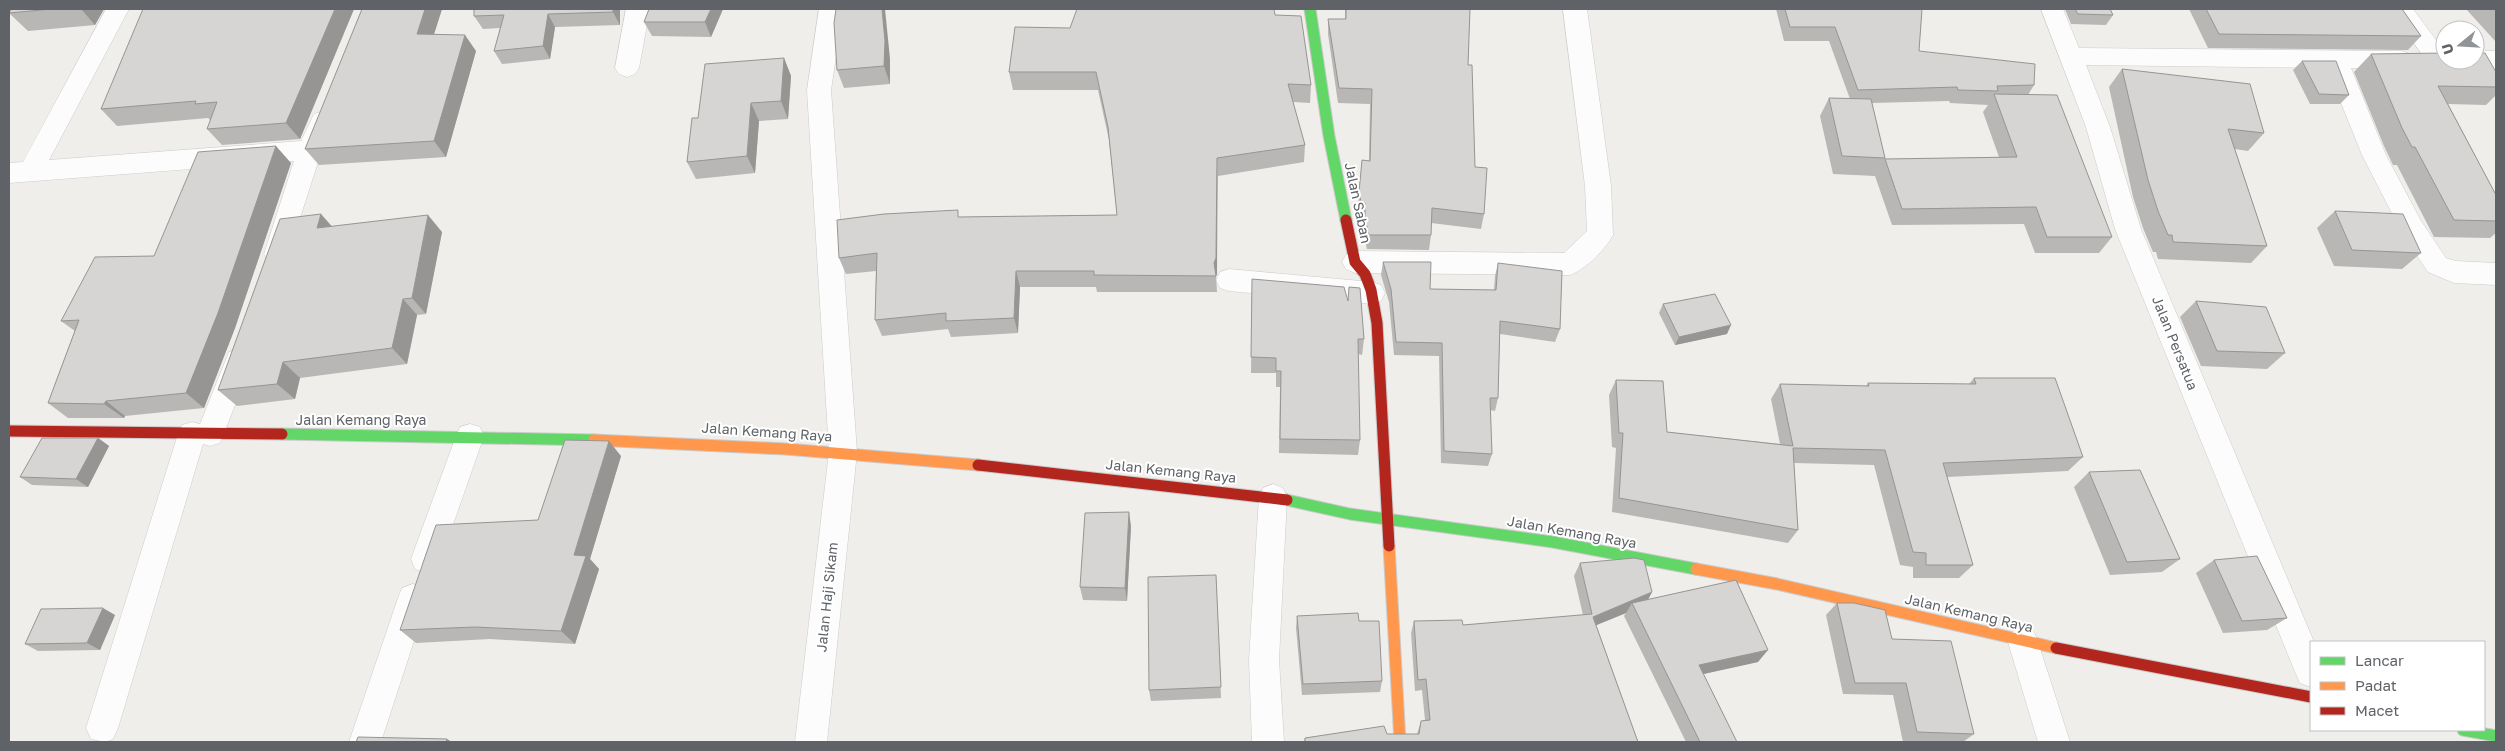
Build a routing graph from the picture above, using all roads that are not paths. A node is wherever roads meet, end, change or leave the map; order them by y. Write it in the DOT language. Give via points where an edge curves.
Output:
graph roads {
  1 [pos="117,9"];
  2 [pos="638,9"];
  3 [pos="831,9"];
  4 [pos="1310,9"];
  5 [pos="1575,9"];
  6 [pos="2052,9"];
  7 [pos="2401,9"];
  8 [pos="2072,56"];
  9 [pos="2435,56"];
  10 [pos="2435,60"];
  11 [pos="2336,61"];
  12 [pos="627,68"];
  13 [pos="2480,70"];
  14 [pos="2487,82"];
  15 [pos="331,102"];
  16 [pos="310,150"];
  17 [pos="20,172"];
  18 [pos="1355,262"];
  19 [pos="2496,274"];
  20 [pos="269,276"];
  21 [pos="1229,280"];
  22 [pos="1372,294"];
  23 [pos="247,338"];
  24 [pos="9,431"];
  25 [pos="201,434"];
  26 [pos="470,436"];
  27 [pos="843,452"];
  28 [pos="1273,497"];
  29 [pos="1387,519"];
  30 [pos="2023,642"];
  31 [pos="2310,670"];
  32 [pos="2310,697"];
  33 [pos="102,728"];
  34 [pos="2469,731"];
  35 [pos="2496,736"];
  36 [pos="365,742"];
  37 [pos="811,742"];
  38 [pos="1268,742"];
  39 [pos="1400,742"];
  40 [pos="2054,742"];
  1 -- 17 [label="street"];
  2 -- 12 [label="street"];
  3 -- 27 [label="street, Jalan Haji Sikam" via="819,90"];
  4 -- 18 [label="street, Jalan Saban" via="1341,200"];
  5 -- 18 [label="street" via="1598,186 1600,235 1570,264"];
  6 -- 8 [label="street, Jalan Persatua"];
  7 -- 9 [label="street"];
  8 -- 11 [label="street"];
  8 -- 31 [label="street, Jalan Persatua" via="2098,127 2128,229"];
  10 -- 11 [label="street"];
  11 -- 19 [label="street" via="2374,155 2412,228 2437,264 2454,272"];
  13 -- 14 [label="street"];
  15 -- 16 [label="street"];
  16 -- 17 [label="street"];
  16 -- 20 [label="street"];
  18 -- 22 [label="street, Jalan Saban" via="1362,266"];
  21 -- 22 [label="street"];
  22 -- 29 [label="street, Jalan Saban" via="1377,323"];
  23 -- 25 [label="street"];
  24 -- 25 [label="street, Jalan Kemang Raya"];
  25 -- 26 [label="street, Jalan Kemang Raya"];
  25 -- 33 [label="street"];
  26 -- 27 [label="street, Jalan Kemang Raya" via="705,443"];
  26 -- 36 [label="street"];
  27 -- 28 [label="street, Jalan Kemang Raya"];
  27 -- 37 [label="street, Jalan Haji Sikam"];
  28 -- 29 [label="street, Jalan Kemang Raya"];
  28 -- 38 [label="street" via="1264,660"];
  29 -- 30 [label="street, Jalan Kemang Raya" via="1553,542 1777,584"];
  29 -- 39 [label="street, Jalan Saban"];
  30 -- 32 [label="street, Jalan Kemang Raya"];
  30 -- 40 [label="street"];
  34 -- 35 [label="street"];
}
